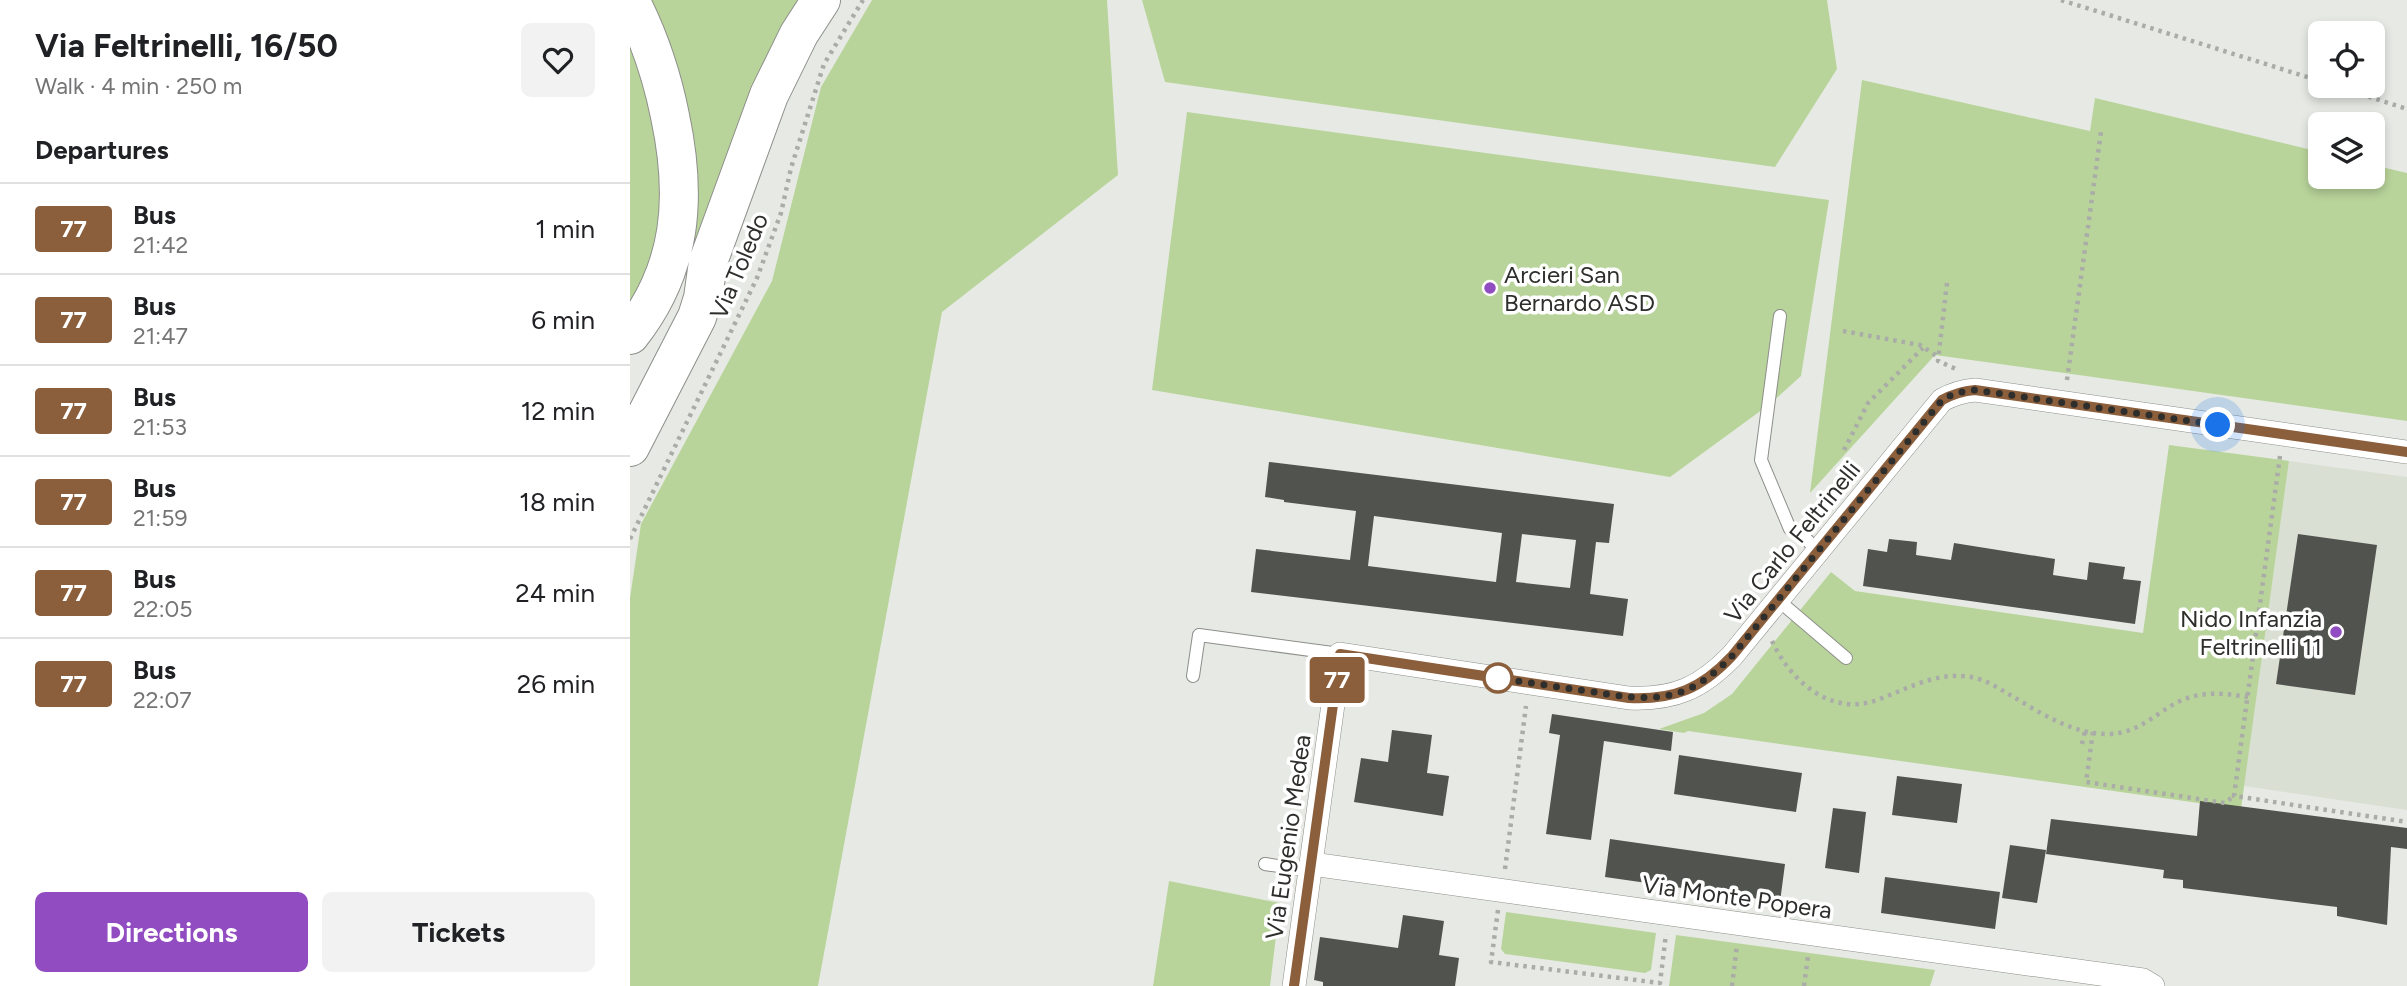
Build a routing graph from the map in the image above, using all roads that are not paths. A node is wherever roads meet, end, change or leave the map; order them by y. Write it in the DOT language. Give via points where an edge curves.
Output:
graph roads {
  1 [pos="630,0"];
  2 [pos="821,0"];
  3 [pos="708,262"];
  4 [pos="1780,316"];
  5 [pos="630,335"];
  6 [pos="630,412"];
  7 [pos="630,447"];
  8 [pos="2407,452"];
  9 [pos="1818,552"];
  10 [pos="1778,600"];
  11 [pos="1340,654"];
  12 [pos="1846,658"];
  13 [pos="1194,676"];
  14 [pos="1265,864"];
  15 [pos="1311,867"];
  16 [pos="1294,986"];
  17 [pos="2153,986"];
  1 -- 5 [label="highway" via="666,97 677,147 681,205 667,271"];
  2 -- 3 [label="highway" via="769,95"];
  3 -- 6 [label="highway"];
  3 -- 7 [label="highway" via="698,317"];
  4 -- 9 [label="lane" via="1760,460 1790,528 1799,531"];
  8 -- 9 [label="street, Via Carlo Feltrinelli" via="1966,391 1942,400"];
  9 -- 10 [label="street, Via Carlo Feltrinelli"];
  10 -- 11 [label="street, Via Carlo Feltrinelli" via="1717,672 1698,686 1654,699"];
  10 -- 12 [label="lane"];
  11 -- 13 [label="lane, Via Carlo Feltrinelli" via="1199,635"];
  11 -- 15 [label="street, Via Eugenio Medea"];
  14 -- 15 [label="lane"];
  15 -- 16 [label="street, Via Eugenio Medea"];
  15 -- 17 [label="street, Via Monte Popera" via="2130,978"];
}
